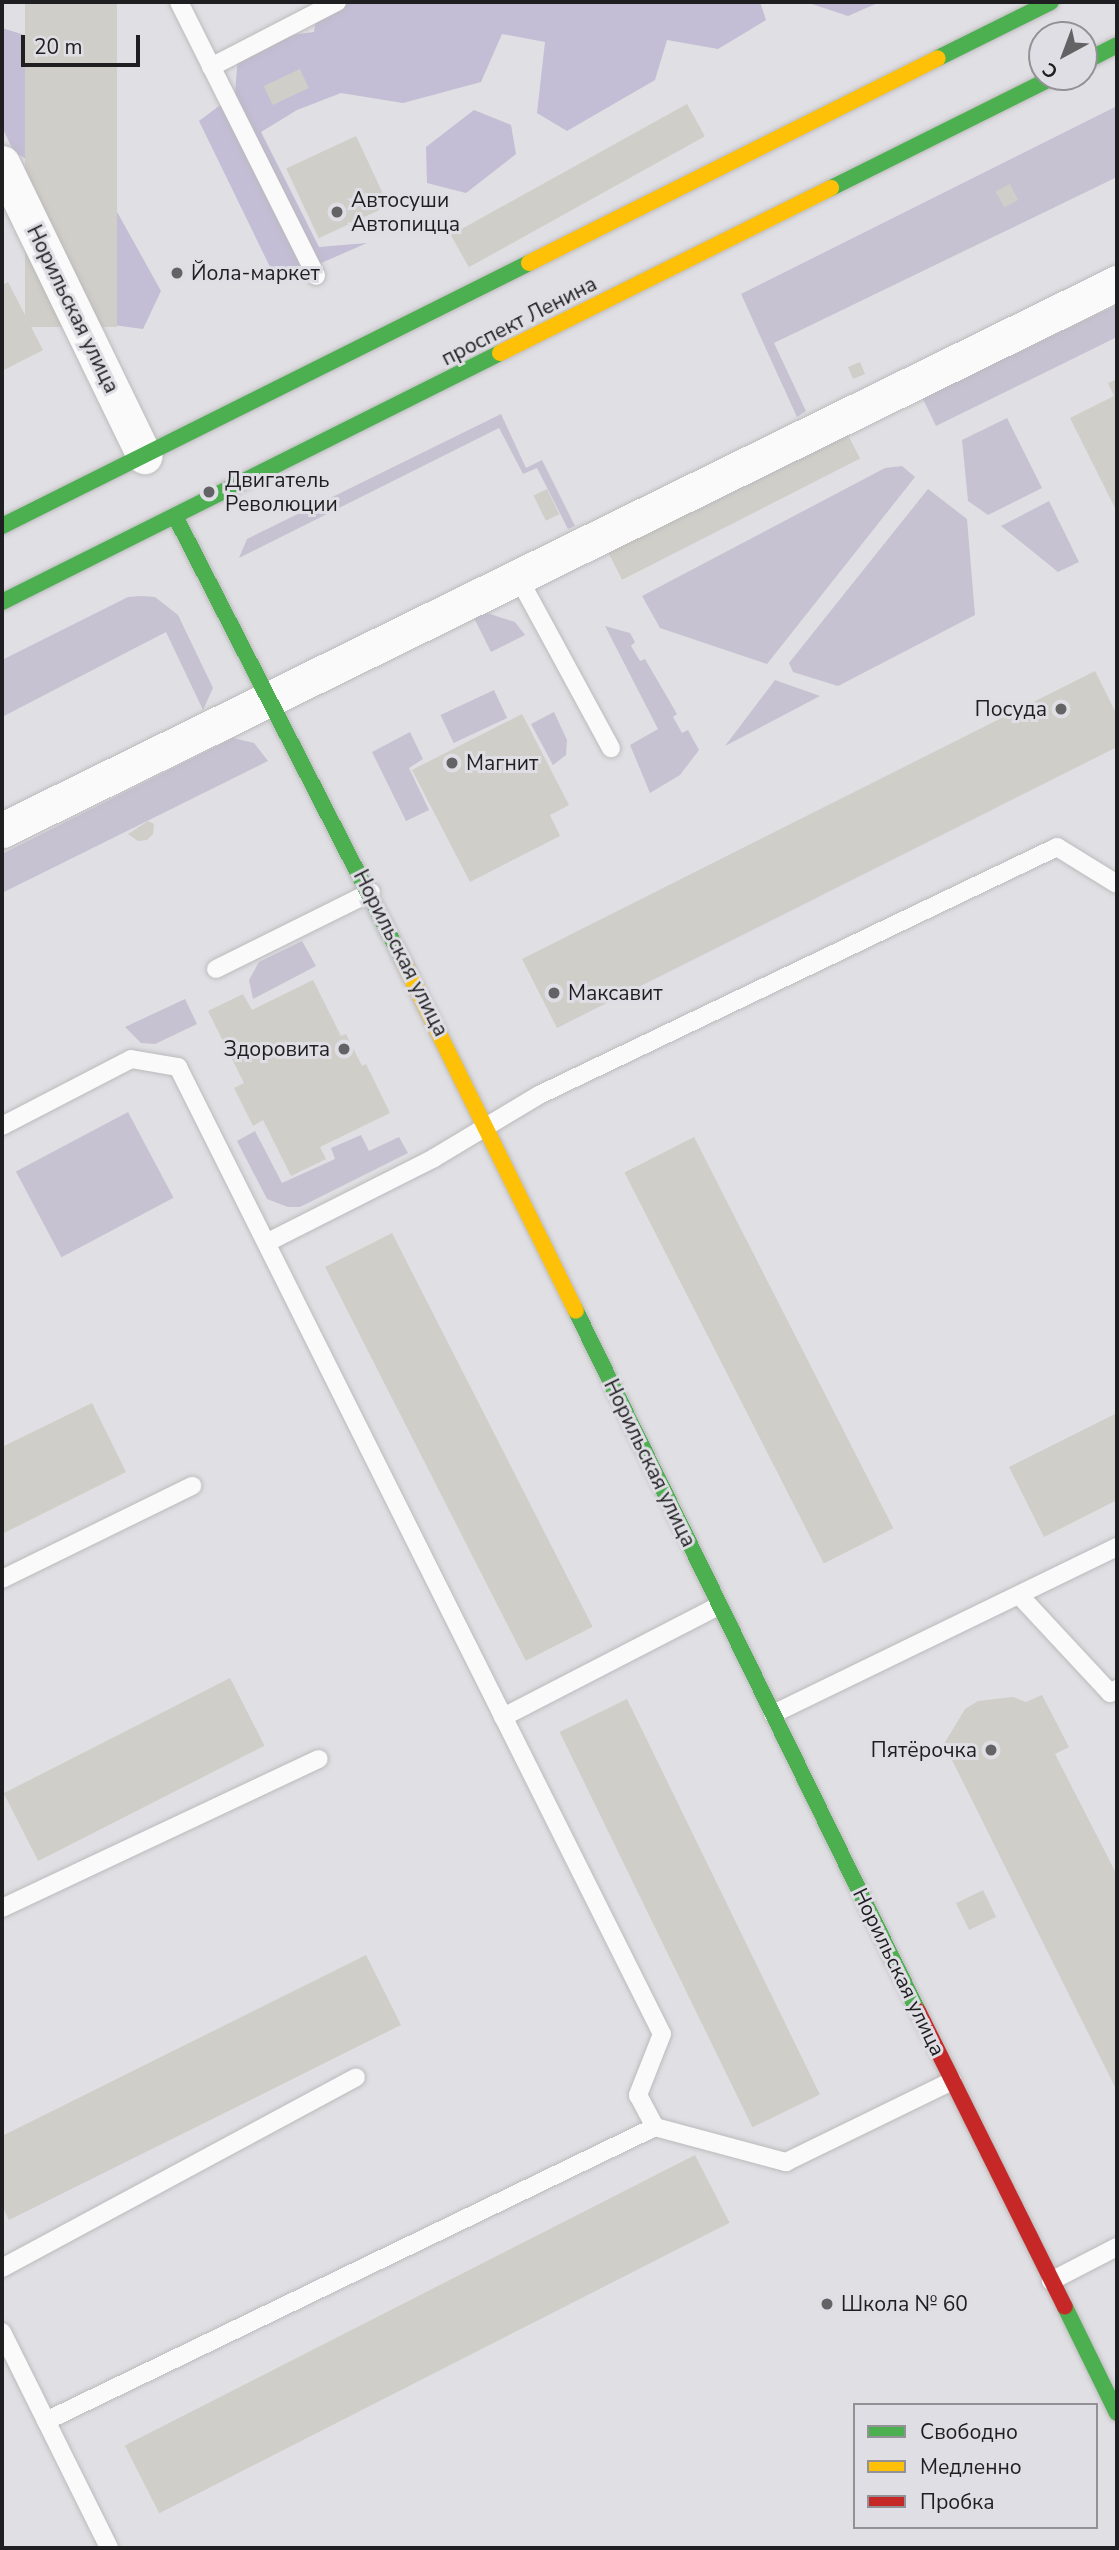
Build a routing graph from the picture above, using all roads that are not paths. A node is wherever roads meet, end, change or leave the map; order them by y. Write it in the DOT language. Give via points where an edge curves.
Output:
graph roads {
  1 [pos="179,2"];
  2 [pos="337,2"];
  3 [pos="1051,2"];
  4 [pos="1117,46"];
  5 [pos="1098,55"];
  6 [pos="211,67"];
  7 [pos="1028,90"];
  8 [pos="2,163"];
  9 [pos="316,276"];
  10 [pos="1117,282"];
  11 [pos="144,456"];
  12 [pos="175,516"];
  13 [pos="2,526"];
  14 [pos="518,577"];
  15 [pos="2,602"];
  16 [pos="267,697"];
  17 [pos="611,748"];
  18 [pos="2,830"];
  19 [pos="1117,884"];
  20 [pos="371,892"];
  21 [pos="216,969"];
  22 [pos="487,1124"];
  23 [pos="2,1126"];
  24 [pos="268,1242"];
  25 [pos="192,1486"];
  26 [pos="1117,1546"];
  27 [pos="2,1579"];
  28 [pos="1020,1595"];
  29 [pos="718,1606"];
  30 [pos="1115,1696"];
  31 [pos="773,1714"];
  32 [pos="503,1717"];
  33 [pos="319,1759"];
  34 [pos="2,1908"];
  35 [pos="356,2077"];
  36 [pos="952,2081"];
  37 [pos="655,2127"];
  38 [pos="1117,2247"];
  39 [pos="2,2267"];
  40 [pos="1051,2281"];
  41 [pos="2,2332"];
  42 [pos="1117,2413"];
  43 [pos="46,2421"];
  44 [pos="109,2548"];
  1 -- 6 [label="lane"];
  2 -- 6 [label="lane"];
  3 -- 11 [label="main road"];
  4 -- 5 [label="main road"];
  6 -- 9 [label="lane"];
  7 -- 12 [label="main road, проспект Ленина"];
  8 -- 11 [label="street, Норильская улица"];
  10 -- 14 [label="street"];
  11 -- 13 [label="main road"];
  12 -- 15 [label="main road, проспект Ленина"];
  12 -- 16 [label="main road, Норильская улица"];
  14 -- 16 [label="street"];
  14 -- 17 [label="lane"];
  16 -- 18 [label="street"];
  16 -- 20 [label="main road, Норильская улица"];
  19 -- 22 [label="lane" via="1057,847"];
  20 -- 21 [label="lane"];
  20 -- 22 [label="main road, Норильская улица"];
  22 -- 24 [label="lane" via="434,1158"];
  22 -- 29 [label="main road, Норильская улица"];
  23 -- 24 [label="lane" via="131,1059 178,1067"];
  24 -- 32 [label="lane"];
  25 -- 27 [label="lane"];
  26 -- 28 [label="lane"];
  28 -- 30 [label="lane"];
  28 -- 31 [label="lane"];
  29 -- 31 [label="main road, Норильская улица"];
  29 -- 32 [label="lane"];
  31 -- 36 [label="main road, Норильская улица"];
  32 -- 37 [label="lane" via="662,2034 638,2095"];
  33 -- 34 [label="lane"];
  35 -- 39 [label="lane"];
  36 -- 37 [label="lane" via="786,2162"];
  36 -- 40 [label="main road, Норильская улица"];
  37 -- 43 [label="lane"];
  38 -- 40 [label="lane"];
  40 -- 42 [label="main road, Норильская улица"];
  41 -- 43 [label="lane"];
  43 -- 44 [label="lane"];
}
